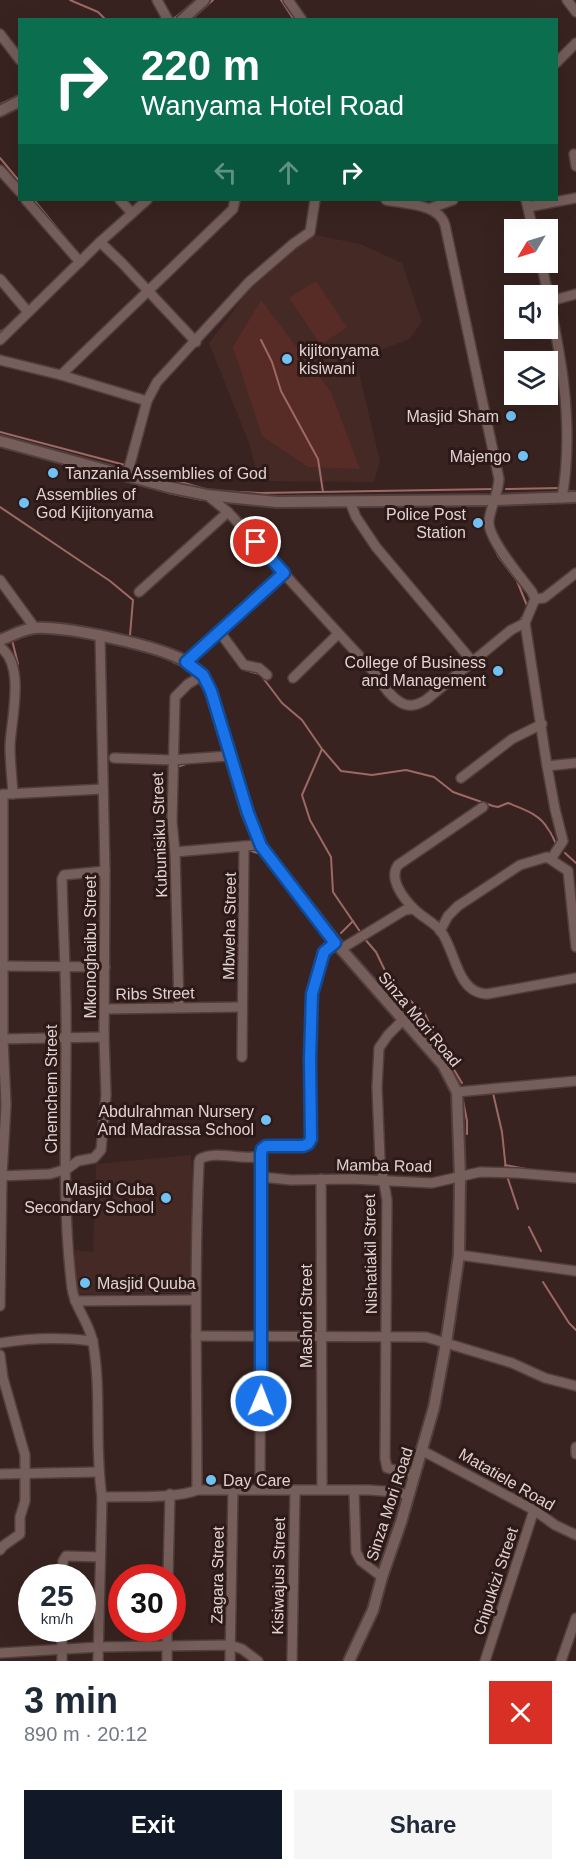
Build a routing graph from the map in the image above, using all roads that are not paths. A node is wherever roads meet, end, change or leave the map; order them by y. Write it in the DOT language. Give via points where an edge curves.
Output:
graph roads {
  1 [pos="157,0"];
  2 [pos="204,0"];
  3 [pos="288,0"];
  4 [pos="567,0"];
  5 [pos="576,12"];
  6 [pos="167,18"];
  7 [pos="184,18"];
  8 [pos="301,18"];
  9 [pos="0,34"];
  10 [pos="576,43"];
  11 [pos="18,57"];
  12 [pos="558,61"];
  13 [pos="18,102"];
  14 [pos="0,111"];
  15 [pos="574,154"];
  16 [pos="576,166"];
  17 [pos="0,170"];
  18 [pos="18,190"];
  19 [pos="576,198"];
  20 [pos="558,200"];
  21 [pos="27,201"];
  22 [pos="121,201"];
  23 [pos="146,201"];
  24 [pos="235,201"];
  25 [pos="315,201"];
  26 [pos="392,201"];
  27 [pos="450,201"];
  28 [pos="547,201"];
  29 [pos="527,203"];
  30 [pos="431,208"];
  31 [pos="132,213"];
  32 [pos="531,219"];
  33 [pos="100,242"];
  34 [pos="80,262"];
  35 [pos="0,279"];
  36 [pos="149,291"];
  37 [pos="576,294"];
  38 [pos="558,299"];
  39 [pos="28,312"];
  40 [pos="558,337"];
  41 [pos="0,340"];
  42 [pos="196,342"];
  43 [pos="0,360"];
  44 [pos="576,364"];
  45 [pos="565,368"];
  46 [pos="61,375"];
  47 [pos="147,401"];
  48 [pos="0,441"];
  49 [pos="127,475"];
  50 [pos="207,495"];
  51 [pos="576,497"];
  52 [pos="562,498"];
  53 [pos="496,500"];
  54 [pos="350,502"];
  55 [pos="228,512"];
  56 [pos="284,573"];
  57 [pos="576,573"];
  58 [pos="0,580"];
  59 [pos="139,592"];
  60 [pos="535,599"];
  61 [pos="525,623"];
  62 [pos="35,628"];
  63 [pos="219,632"];
  64 [pos="338,634"];
  65 [pos="100,635"];
  66 [pos="0,640"];
  67 [pos="0,646"];
  68 [pos="472,661"];
  69 [pos="186,662"];
  70 [pos="203,675"];
  71 [pos="267,675"];
  72 [pos="293,678"];
  73 [pos="542,724"];
  74 [pos="231,754"];
  75 [pos="114,758"];
  76 [pos="172,760"];
  77 [pos="576,763"];
  78 [pos="547,766"];
  79 [pos="461,778"];
  80 [pos="104,789"];
  81 [pos="6,794"];
  82 [pos="483,807"];
  83 [pos="244,846"];
  84 [pos="261,846"];
  85 [pos="174,852"];
  86 [pos="551,859"];
  87 [pos="572,870"];
  88 [pos="105,871"];
  89 [pos="414,909"];
  90 [pos="440,931"];
  91 [pos="576,941"];
  92 [pos="338,946"];
  93 [pos="2,966"];
  94 [pos="105,967"];
  95 [pos="64,968"];
  96 [pos="576,978"];
  97 [pos="179,1007"];
  98 [pos="242,1007"];
  99 [pos="105,1009"];
  100 [pos="403,1020"];
  101 [pos="104,1037"];
  102 [pos="66,1038"];
  103 [pos="1,1039"];
  104 [pos="242,1056"];
  105 [pos="576,1081"];
  106 [pos="457,1092"];
  107 [pos="261,1156"];
  108 [pos="67,1169"];
  109 [pos="1,1176"];
  110 [pos="460,1177"];
  111 [pos="262,1178"];
  112 [pos="576,1178"];
  113 [pos="321,1179"];
  114 [pos="384,1182"];
  115 [pos="459,1255"];
  116 [pos="576,1271"];
  117 [pos="196,1300"];
  118 [pos="75,1301"];
  119 [pos="0,1306"];
  120 [pos="196,1336"];
  121 [pos="262,1336"];
  122 [pos="386,1336"];
  123 [pos="321,1337"];
  124 [pos="93,1341"];
  125 [pos="0,1343"];
  126 [pos="446,1343"];
  127 [pos="0,1355"];
  128 [pos="576,1386"];
  129 [pos="576,1447"];
  130 [pos="423,1450"];
  131 [pos="576,1455"];
  132 [pos="98,1472"];
  133 [pos="26,1473"];
  134 [pos="0,1474"];
  135 [pos="414,1475"];
  136 [pos="260,1489"];
  137 [pos="197,1490"];
  138 [pos="233,1490"];
  139 [pos="321,1490"];
  140 [pos="354,1490"];
  141 [pos="295,1491"];
  142 [pos="170,1494"];
  143 [pos="409,1495"];
  144 [pos="102,1497"];
  145 [pos="534,1510"];
  146 [pos="576,1534"];
  147 [pos="0,1550"];
  148 [pos="100,1557"];
  149 [pos="63,1564"];
  150 [pos="168,1564"];
  151 [pos="381,1577"];
  152 [pos="576,1618"];
  153 [pos="62,1642"];
  154 [pos="167,1644"];
  155 [pos="230,1645"];
  156 [pos="99,1647"];
  157 [pos="62,1650"];
  158 [pos="0,1653"];
  159 [pos="62,1661"];
  160 [pos="98,1661"];
  161 [pos="167,1661"];
  162 [pos="230,1661"];
  163 [pos="258,1661"];
  164 [pos="291,1661"];
  165 [pos="349,1661"];
  166 [pos="485,1661"];
  167 [pos="561,1661"];
  1 -- 6 [label="street"];
  2 -- 7 [label="street"];
  3 -- 8 [label="street"];
  4 -- 5 [label="street"];
  9 -- 11 [label="street"];
  10 -- 12 [label="street"];
  13 -- 14 [label="street"];
  15 -- 16 [label="street"];
  17 -- 18 [label="street"];
  19 -- 20 [label="street"];
  21 -- 34 [label="street"];
  22 -- 31 [label="street"];
  23 -- 31 [label="street"];
  24 -- 36 [label="street" via="233,209"];
  25 -- 42 [label="street" via="310,232 258,273"];
  26 -- 30 [label="street"];
  27 -- 30 [label="street"];
  28 -- 29 [label="street"];
  29 -- 32 [label="street"];
  30 -- 53 [label="street" via="441,215 445,225 497,463"];
  31 -- 33 [label="street"];
  33 -- 34 [label="street"];
  33 -- 36 [label="street"];
  34 -- 39 [label="street"];
  35 -- 39 [label="street"];
  36 -- 42 [label="street"];
  36 -- 46 [label="street"];
  37 -- 38 [label="street"];
  39 -- 41 [label="street"];
  40 -- 45 [label="street"];
  42 -- 47 [label="street" via="157,382"];
  43 -- 46 [label="street"];
  44 -- 45 [label="street"];
  45 -- 52 [label="street" via="569,444"];
  46 -- 47 [label="street"];
  47 -- 49 [label="street"];
  48 -- 49 [label="street"];
  49 -- 50 [label="street"];
  50 -- 54 [label="street" via="277,502"];
  50 -- 55 [label="street"];
  51 -- 52 [label="street"];
  52 -- 53 [label="street"];
  53 -- 54 [label="street"];
  53 -- 60 [label="street" via="489,518 492,534"];
  54 -- 68 [label="street" via="376,547"];
  55 -- 56 [label="street"];
  55 -- 59 [label="street"];
  56 -- 63 [label="street"];
  56 -- 64 [label="street"];
  57 -- 60 [label="street" via="544,598"];
  58 -- 62 [label="street"];
  60 -- 61 [label="street"];
  61 -- 68 [label="street"];
  61 -- 73 [label="street"];
  62 -- 65 [label="street, Sinza Mori Road"];
  62 -- 66 [label="street, Sinza Mori Road"];
  63 -- 69 [label="street"];
  63 -- 71 [label="street" via="244,665 259,668"];
  64 -- 68 [label="street" via="403,704 426,700"];
  64 -- 72 [label="street"];
  65 -- 69 [label="street, Sinza Mori Road"];
  65 -- 80 [label="street, Mkonoghaibu Street"];
  67 -- 81 [label="street" via="12,664 15,680"];
  69 -- 70 [label="street, Sinza Mori Road"];
  70 -- 74 [label="street, Sinza Mori Road"];
  70 -- 76 [label="street, Kubunisiku Street" via="175,697"];
  73 -- 78 [label="street"];
  73 -- 79 [label="street" via="512,739"];
  74 -- 76 [label="street"];
  74 -- 84 [label="street, Sinza Mori Road"];
  75 -- 76 [label="street"];
  76 -- 85 [label="street, Kubunisiku Street"];
  77 -- 78 [label="street"];
  78 -- 86 [label="street" via="563,838 561,848"];
  80 -- 81 [label="street"];
  80 -- 88 [label="street, Mkonoghaibu Street"];
  81 -- 93 [label="street"];
  82 -- 89 [label="street" via="396,868 396,882"];
  83 -- 84 [label="street"];
  83 -- 85 [label="street"];
  83 -- 98 [label="street, Mbweha Street"];
  84 -- 92 [label="street, Sinza Mori Road"];
  85 -- 97 [label="street, Kubunisiku Street"];
  86 -- 87 [label="street"];
  86 -- 90 [label="street" via="520,865 459,906"];
  87 -- 91 [label="street"];
  88 -- 94 [label="street, Mkonoghaibu Street"];
  88 -- 95 [label="street, Chemchem Street" via="70,873 62,879"];
  89 -- 90 [label="street"];
  89 -- 92 [label="street" via="405,910"];
  90 -- 96 [label="street" via="466,983 475,992 487,994"];
  92 -- 100 [label="street, Sinza Mori Road"];
  92 -- 107 [label="street" via="324,952 312,994 311,1139 303,1146 266,1146"];
  93 -- 95 [label="street"];
  93 -- 103 [label="street"];
  94 -- 95 [label="street"];
  94 -- 99 [label="street, Mkonoghaibu Street"];
  95 -- 102 [label="street, Chemchem Street"];
  97 -- 98 [label="street, Ribs Street"];
  97 -- 99 [label="street, Ribs Street"];
  98 -- 104 [label="street, Mbweha Street"];
  99 -- 101 [label="street, Mkonoghaibu Street"];
  100 -- 106 [label="street, Sinza Mori Road" via="443,1065"];
  100 -- 114 [label="street, Nishatiakil Street" via="380,1048 377,1098"];
  101 -- 102 [label="street"];
  101 -- 108 [label="street, Mkonoghaibu Street" via="106,1095 101,1150 94,1158 78,1161"];
  102 -- 103 [label="street"];
  102 -- 108 [label="street, Chemchem Street"];
  103 -- 109 [label="street" via="6,1105"];
  105 -- 106 [label="street"];
  106 -- 110 [label="street, Sinza Mori Road"];
  107 -- 111 [label="street"];
  107 -- 117 [label="street" via="200,1159"];
  108 -- 109 [label="street, Mkonoghaibu Street" via="50,1174"];
  108 -- 118 [label="street, Chemchem Street" via="67,1235"];
  109 -- 119 [label="street"];
  110 -- 112 [label="street, Mamba Road" via="498,1172"];
  110 -- 114 [label="street, Mamba Road" via="432,1183"];
  110 -- 115 [label="street, Sinza Mori Road"];
  111 -- 113 [label="street, Mamba Road"];
  111 -- 121 [label="street"];
  113 -- 114 [label="street, Mamba Road"];
  113 -- 123 [label="street, Mashori Street"];
  114 -- 122 [label="street, Nishatiakil Street"];
  115 -- 116 [label="street"];
  115 -- 126 [label="street, Sinza Mori Road"];
  117 -- 118 [label="street"];
  117 -- 120 [label="street"];
  118 -- 124 [label="street, Chemchem Street"];
  120 -- 121 [label="street"];
  120 -- 137 [label="street"];
  121 -- 123 [label="street"];
  121 -- 136 [label="street"];
  122 -- 123 [label="street"];
  122 -- 126 [label="street" via="426,1337"];
  122 -- 135 [label="street, Nishatiakil Street" via="387,1468"];
  123 -- 139 [label="street, Mashori Street"];
  124 -- 125 [label="street" via="59,1338"];
  124 -- 132 [label="street, Chemchem Street"];
  126 -- 128 [label="street"];
  126 -- 130 [label="street, Sinza Mori Road"];
  127 -- 133 [label="street"];
  129 -- 131 [label="street"];
  130 -- 135 [label="street, Sinza Mori Road"];
  130 -- 145 [label="street, Matatiele Road"];
  132 -- 133 [label="street"];
  132 -- 144 [label="street, Chemchem Street"];
  133 -- 134 [label="street"];
  133 -- 147 [label="street" via="20,1534"];
  135 -- 143 [label="street, Sinza Mori Road"];
  136 -- 138 [label="street"];
  136 -- 141 [label="street"];
  137 -- 138 [label="street"];
  137 -- 142 [label="street"];
  138 -- 155 [label="street, Zagara Street"];
  139 -- 140 [label="street"];
  139 -- 141 [label="street"];
  140 -- 143 [label="street"];
  140 -- 151 [label="street" via="356,1552"];
  141 -- 164 [label="street, Kisiwajusi Street"];
  142 -- 144 [label="street"];
  142 -- 150 [label="street"];
  143 -- 151 [label="street, Sinza Mori Road"];
  144 -- 148 [label="street, Chemchem Street"];
  145 -- 146 [label="street, Matatiele Road"];
  145 -- 166 [label="street, Chipukizi Street"];
  148 -- 149 [label="street" via="66,1556"];
  148 -- 156 [label="street, Chemchem Street"];
  151 -- 165 [label="street, Sinza Mori Road" via="373,1610"];
  152 -- 167 [label="street"];
  153 -- 157 [label="street"];
  154 -- 155 [label="street"];
  154 -- 156 [label="street"];
  154 -- 161 [label="street"];
  155 -- 162 [label="street, Zagara Street"];
  155 -- 163 [label="street"];
  156 -- 157 [label="street"];
  156 -- 160 [label="street, Chemchem Street"];
  157 -- 158 [label="street"];
  157 -- 159 [label="street"];
}
